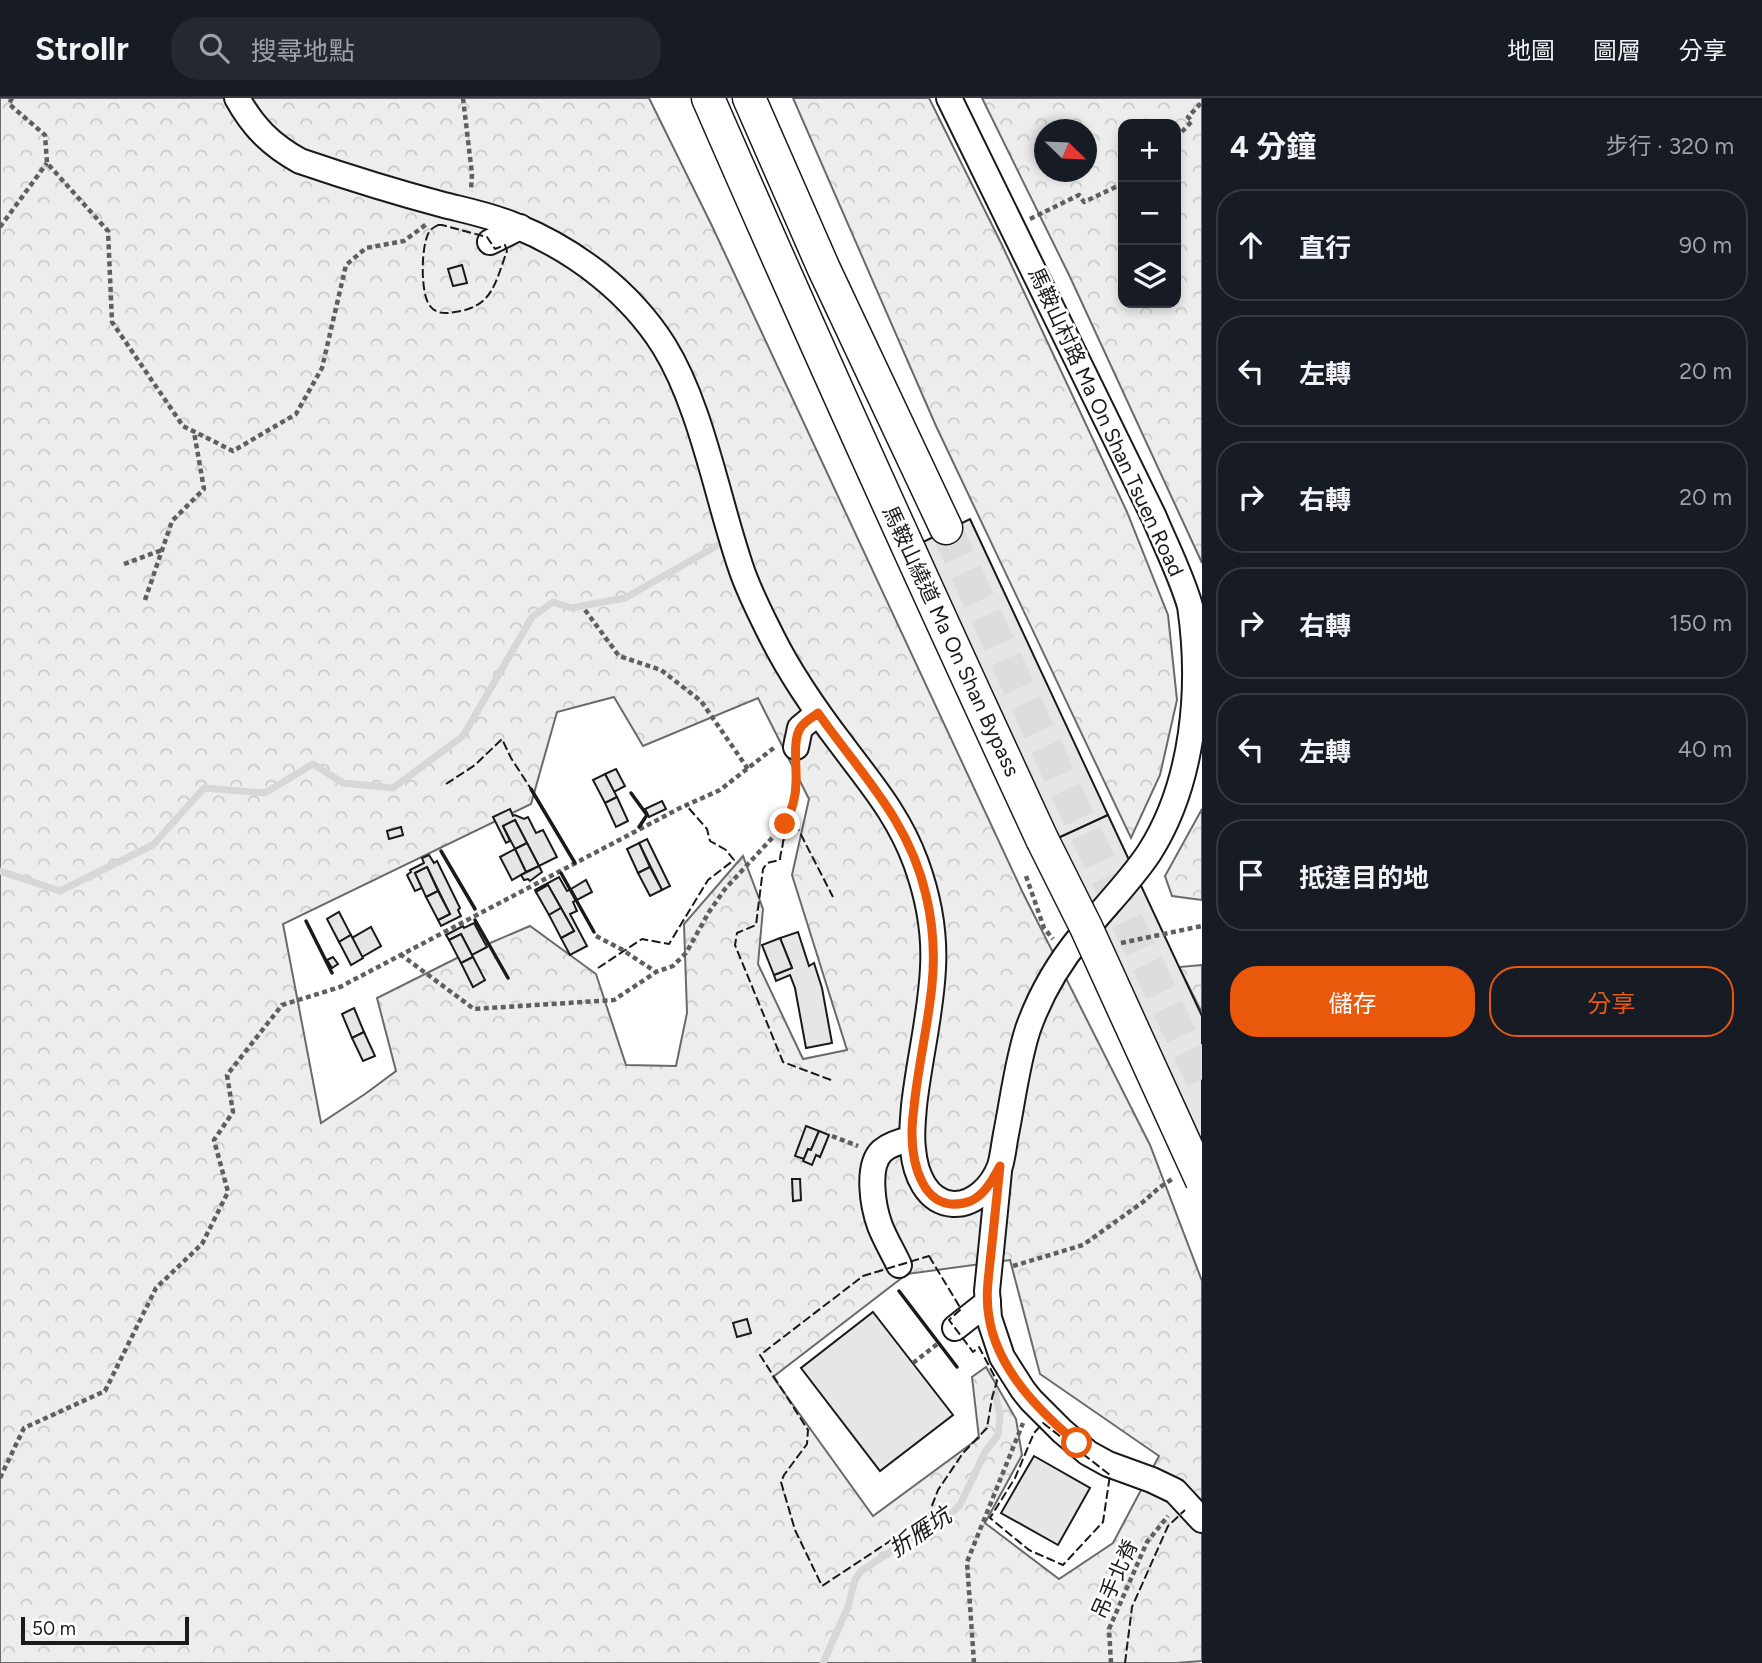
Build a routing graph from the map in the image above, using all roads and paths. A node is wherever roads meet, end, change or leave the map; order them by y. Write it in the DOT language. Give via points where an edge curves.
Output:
graph roads {
  1 [pos="12,98"];
  2 [pos="237,98"];
  3 [pos="463,98"];
  4 [pos="708,98"];
  5 [pos="749,98"];
  6 [pos="949,98"];
  7 [pos="1202,102"];
  8 [pos="1181,133"];
  9 [pos="47,163"];
  10 [pos="1118,186"];
  11 [pos="458,209"];
  12 [pos="1029,219"];
  13 [pos="0,227"];
  14 [pos="520,227"];
  15 [pos="490,242"];
  16 [pos="194,432"];
  17 [pos="946,528"];
  18 [pos="163,550"];
  19 [pos="124,564"];
  20 [pos="145,600"];
  21 [pos="586,610"];
  22 [pos="805,729"];
  23 [pos="748,768"];
  24 [pos="1026,876"];
  25 [pos="1202,926"];
  26 [pos="596,936"];
  27 [pos="1119,943"];
  28 [pos="400,954"];
  29 [pos="1065,955"];
  30 [pos="656,972"];
  31 [pos="832,1136"];
  32 [pos="912,1139"];
  33 [pos="866,1149"];
  34 [pos="1000,1166"];
  35 [pos="1191,1177"];
  36 [pos="899,1265"];
  37 [pos="1006,1268"];
  38 [pos="988,1302"];
  39 [pos="947,1336"];
  40 [pos="913,1363"];
  41 [pos="1031,1400"];
  42 [pos="0,1478"];
  43 [pos="1169,1515"];
  44 [pos="1202,1520"];
  45 [pos="974,1663"];
  46 [pos="1111,1663"];
  1 -- 9 [label="path" via="9,104 45,135"];
  2 -- 11 [label="street, 馬鞍山村路 Ma On Shan Tsuen Road" via="256,128 300,161"];
  3 -- 11 [label="path" via="472,186"];
  4 -- 35 [label="main road, 馬鞍山繞道 Ma On Shan Bypass, bridge" via="884,498 1086,927"];
  5 -- 17 [label="main road, 馬鞍山繞道 Ma On Shan Bypass"];
  6 -- 29 [label="street, 馬鞍山村路 Ma On Shan Tsuen Road" via="1154,517 1182,583 1196,632 1198,717 1181,789 1146,858"];
  7 -- 8 [label="path"];
  9 -- 13 [label="path"];
  9 -- 16 [label="path" via="108,231 112,322 183,426"];
  10 -- 12 [label="path" via="1084,202 1079,195"];
  11 -- 14 [label="street, 馬鞍山村路 Ma On Shan Tsuen Road"];
  11 -- 16 [label="path" via="404,241 366,248 346,265 322,368 296,414 233,451"];
  14 -- 15 [label="street"];
  14 -- 22 [label="street, 馬鞍山村路 Ma On Shan Tsuen Road" via="594,270 664,345 695,415 744,576 788,667"];
  16 -- 18 [label="path" via="204,489 172,520"];
  18 -- 19 [label="path"];
  18 -- 20 [label="path"];
  21 -- 23 [label="path" via="619,656 661,670 701,701"];
  22 -- 23 [label="path"];
  22 -- 30 [label="path" via="794,801 785,824 717,900 687,953 673,966"];
  22 -- 32 [label="street, 馬鞍山村路 Ma On Shan Tsuen Road" via="888,805 926,893 934,962"];
  23 -- 28 [label="path" via="720,790"];
  24 -- 29 [label="path" via="1044,928"];
  25 -- 27 [label="path"];
  26 -- 30 [label="path"];
  28 -- 30 [label="path" via="474,1009 614,1000"];
  28 -- 42 [label="path" via="340,987 282,1005 227,1075 233,1112 214,1140 228,1192 202,1244 156,1288 104,1391 24,1428"];
  29 -- 34 [label="street, 馬鞍山村路 Ma On Shan Tsuen Road" via="1038,1002 1026,1036"];
  31 -- 33 [label="path"];
  32 -- 34 [label="street, 馬鞍山村路 Ma On Shan Tsuen Road" via="924,1186 946,1203 972,1201"];
  32 -- 36 [label="street" via="882,1151 873,1171 880,1226"];
  34 -- 38 [label="street"];
  35 -- 37 [label="path" via="1160,1187 1083,1245"];
  38 -- 39 [label="street"];
  38 -- 41 [label="street" via="1002,1356"];
  39 -- 40 [label="path"];
  41 -- 44 [label="street" via="1088,1453 1175,1491"];
  41 -- 45 [label="path" via="967,1562"];
  43 -- 46 [label="path, 吊手北脊" via="1147,1542 1109,1629"];
}
